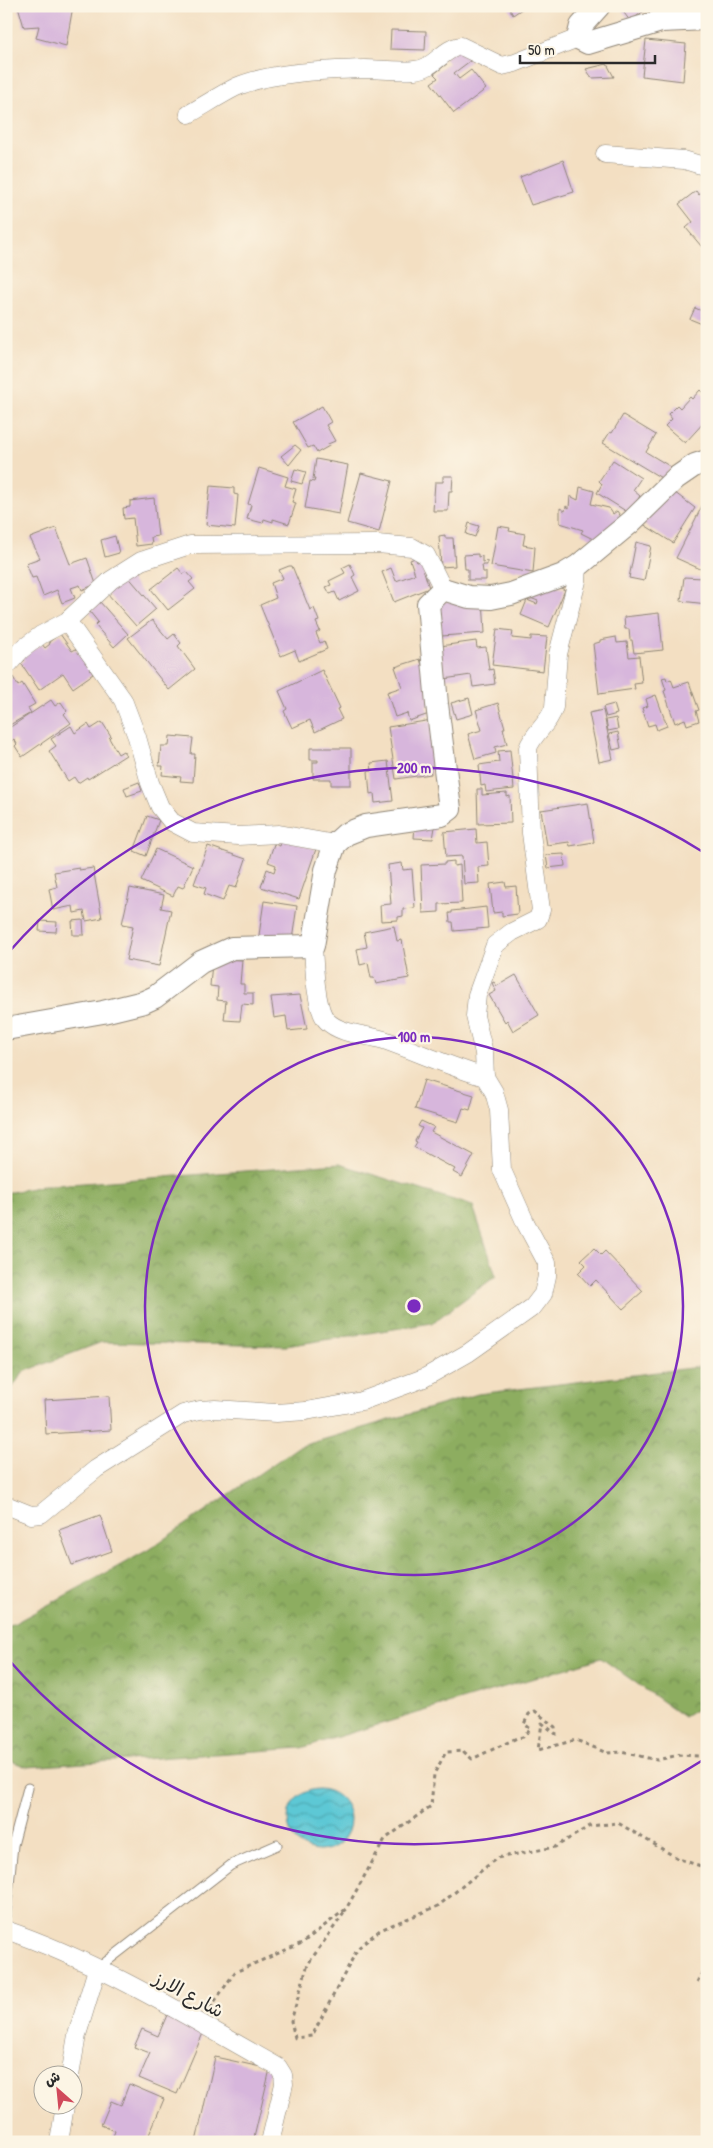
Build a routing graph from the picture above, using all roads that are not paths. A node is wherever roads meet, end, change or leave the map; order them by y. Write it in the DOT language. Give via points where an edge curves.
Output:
graph roads {
  1 [pos="599,6"];
  2 [pos="667,13"];
  3 [pos="707,19"];
  4 [pos="578,38"];
  5 [pos="189,114"];
  6 [pos="605,154"];
  7 [pos="707,167"];
  8 [pos="707,461"];
  9 [pos="578,566"];
  10 [pos="443,589"];
  11 [pos="67,621"];
  12 [pos="6,668"];
  13 [pos="334,844"];
  14 [pos="313,946"];
  15 [pos="6,1029"];
  16 [pos="485,1077"];
  17 [pos="6,1505"];
  18 [pos="28,1788"];
  19 [pos="277,1845"];
  20 [pos="6,1914"];
  21 [pos="6,1930"];
  22 [pos="96,1969"];
  23 [pos="72,2066"];
  24 [pos="63,2116"];
  25 [pos="58,2142"];
  26 [pos="270,2142"];
  1 -- 4 [label="street" via="580,26"];
  2 -- 3 [label="street"];
  2 -- 4 [label="street" via="588,43"];
  4 -- 5 [label="street" via="502,66 461,46 416,70 301,73 258,81 236,87"];
  6 -- 7 [label="street" via="684,160"];
  8 -- 9 [label="street" via="676,478 631,522"];
  9 -- 10 [label="street" via="563,575 491,598 469,597"];
  9 -- 16 [label="street" via="558,654 552,714 534,735 528,748 531,833 542,910 538,919 495,945 477,995 475,1016 484,1053"];
  10 -- 11 [label="street" via="426,555 412,548 377,544 190,545 141,561 111,580"];
  10 -- 13 [label="street" via="428,604 450,809 442,815 366,826 346,834"];
  11 -- 12 [label="street" via="21,650"];
  11 -- 13 [label="street" via="123,700 153,791 172,822 193,833 280,834"];
  13 -- 14 [label="street" via="326,870"];
  14 -- 15 [label="street" via="232,948 202,962 144,1002"];
  14 -- 16 [label="street" via="316,989 322,1012 331,1024"];
  16 -- 17 [label="street" via="499,1110 502,1170 547,1263 543,1294 533,1307 468,1353 424,1378 388,1393 306,1411 276,1413 223,1408 193,1411 171,1420 96,1469 41,1514 31,1515"];
  18 -- 20 [label="lane" via="12,1844"];
  19 -- 22 [label="lane" via="231,1865"];
  21 -- 22 [label="street, شارع الارز" via="58,1949"];
  22 -- 23 [label="street"];
  22 -- 26 [label="street, شارع الارز" via="278,2067 284,2084"];
  24 -- 25 [label="street"];
}
